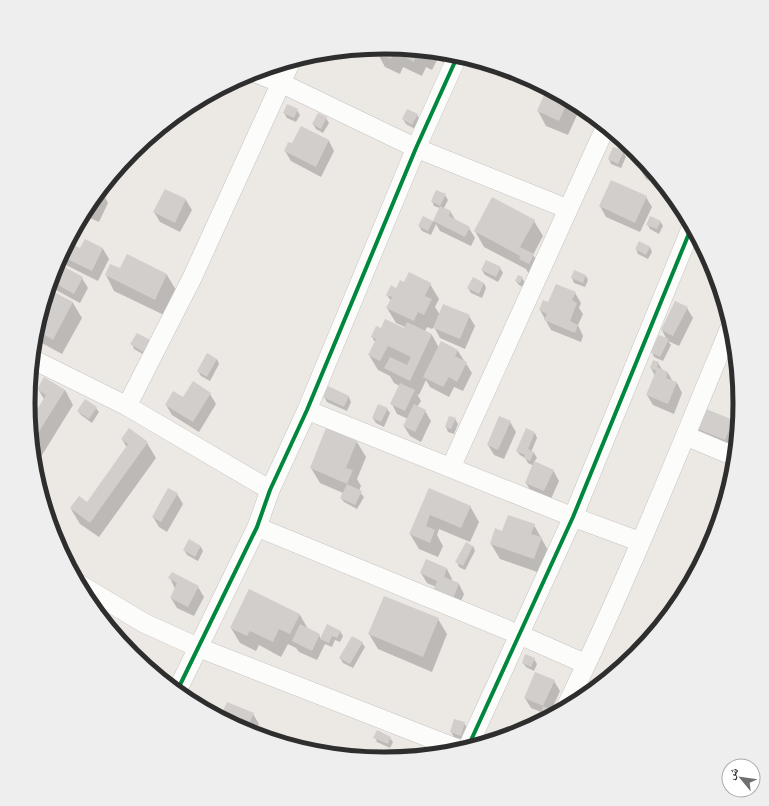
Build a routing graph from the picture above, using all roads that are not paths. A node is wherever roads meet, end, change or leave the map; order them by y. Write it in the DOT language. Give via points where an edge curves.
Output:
graph roads {
  1 [pos="455,60"];
  2 [pos="288,67"];
  3 [pos="262,76"];
  4 [pos="281,83"];
  5 [pos="604,131"];
  6 [pos="416,148"];
  7 [pos="568,209"];
  8 [pos="689,232"];
  9 [pos="727,336"];
  10 [pos="38,361"];
  11 [pos="127,406"];
  12 [pos="307,410"];
  13 [pos="686,436"];
  14 [pos="730,454"];
  15 [pos="451,467"];
  16 [pos="270,490"];
  17 [pos="573,517"];
  18 [pos="257,527"];
  19 [pos="641,542"];
  20 [pos="98,602"];
  21 [pos="520,635"];
  22 [pos="198,646"];
  23 [pos="586,664"];
  24 [pos="179,686"];
  25 [pos="569,700"];
  26 [pos="470,742"];
  27 [pos="452,746"];
  1 -- 6 [label="street"];
  2 -- 4 [label="street"];
  3 -- 4 [label="street"];
  4 -- 6 [label="street"];
  4 -- 11 [label="street" via="192,278"];
  5 -- 7 [label="street"];
  6 -- 7 [label="street"];
  6 -- 12 [label="street"];
  7 -- 15 [label="street"];
  8 -- 17 [label="street"];
  9 -- 13 [label="street"];
  10 -- 11 [label="street"];
  11 -- 16 [label="street"];
  12 -- 15 [label="street"];
  12 -- 16 [label="street"];
  13 -- 14 [label="street"];
  13 -- 19 [label="street"];
  15 -- 17 [label="street"];
  16 -- 18 [label="street"];
  17 -- 19 [label="street"];
  17 -- 21 [label="street"];
  18 -- 21 [label="street"];
  18 -- 22 [label="street"];
  19 -- 23 [label="street"];
  20 -- 22 [label="street"];
  21 -- 23 [label="street"];
  21 -- 26 [label="street"];
  22 -- 24 [label="street"];
  22 -- 27 [label="street"];
  23 -- 25 [label="street"];
}
